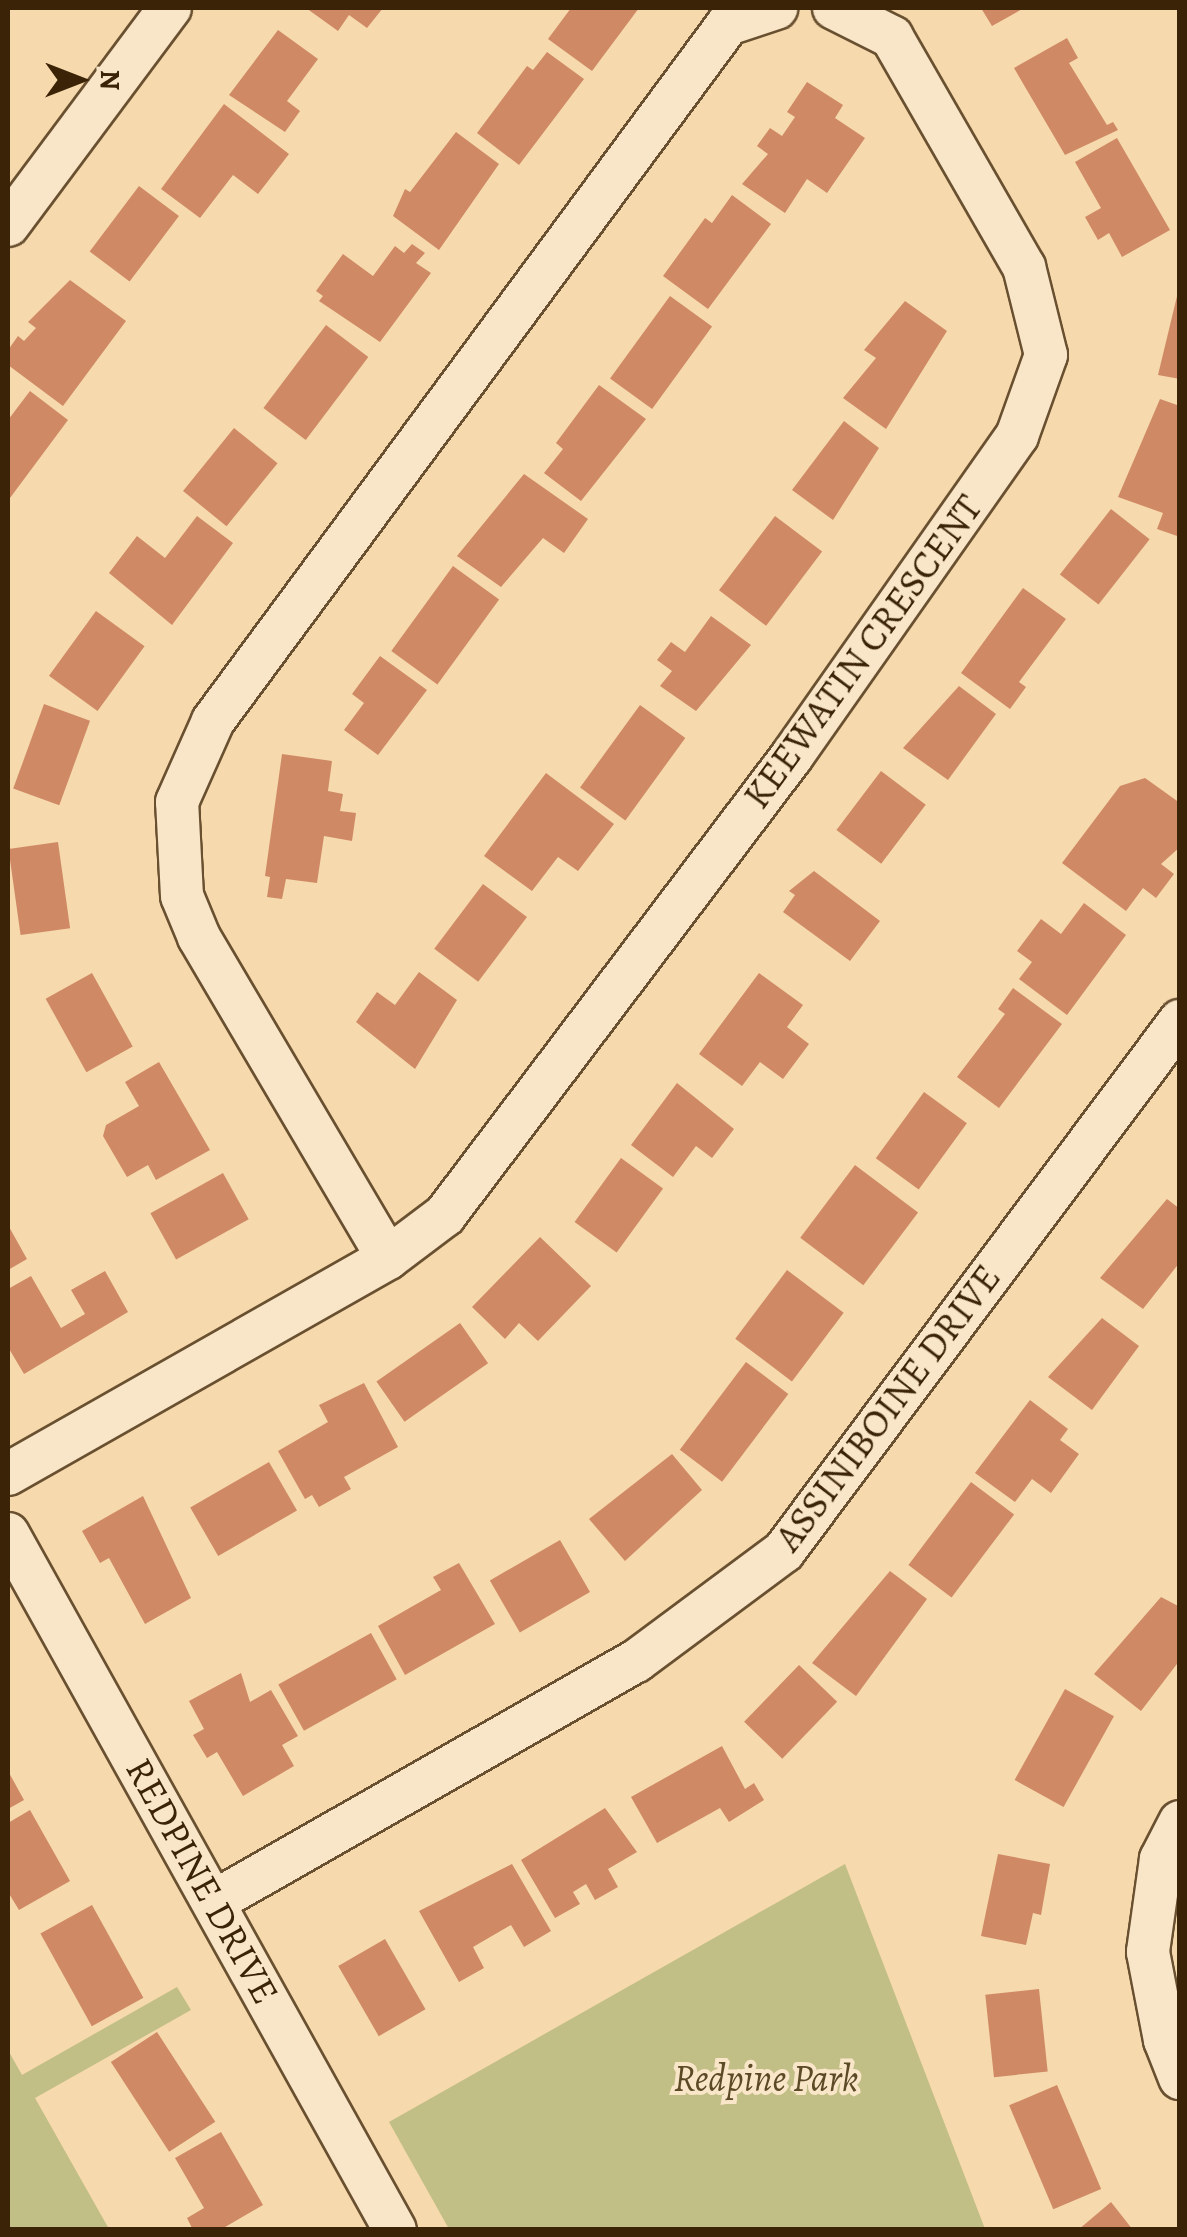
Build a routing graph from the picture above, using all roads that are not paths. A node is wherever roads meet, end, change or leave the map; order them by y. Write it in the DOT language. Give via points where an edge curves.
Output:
graph roads {
  1 [pos="170,8"];
  2 [pos="776,8"];
  3 [pos="834,8"];
  4 [pos="8,226"];
  5 [pos="1180,1021"];
  6 [pos="388,1258"];
  7 [pos="8,1474"];
  8 [pos="8,1534"];
  9 [pos="1180,1822"];
  10 [pos="215,1901"];
  11 [pos="1180,2078"];
  12 [pos="394,2230"];
  1 -- 4 [label="street"];
  2 -- 6 [label="street" via="728,24 213,721 177,802 182,896 199,937"];
  3 -- 6 [label="street, KEEWATIN CRESCENT" via="892,37 1024,267 1046,355 1016,436 792,756 445,1215"];
  5 -- 10 [label="street, ASSINIBOINE DRIVE" via="784,1551 636,1661"];
  6 -- 7 [label="street, KEEWATIN CRESCENT"];
  8 -- 10 [label="street, REDPINE DRIVE"];
  9 -- 11 [label="street" via="1161,1859 1148,1952 1165,2040"];
  10 -- 12 [label="street, REDPINE DRIVE"];
}
